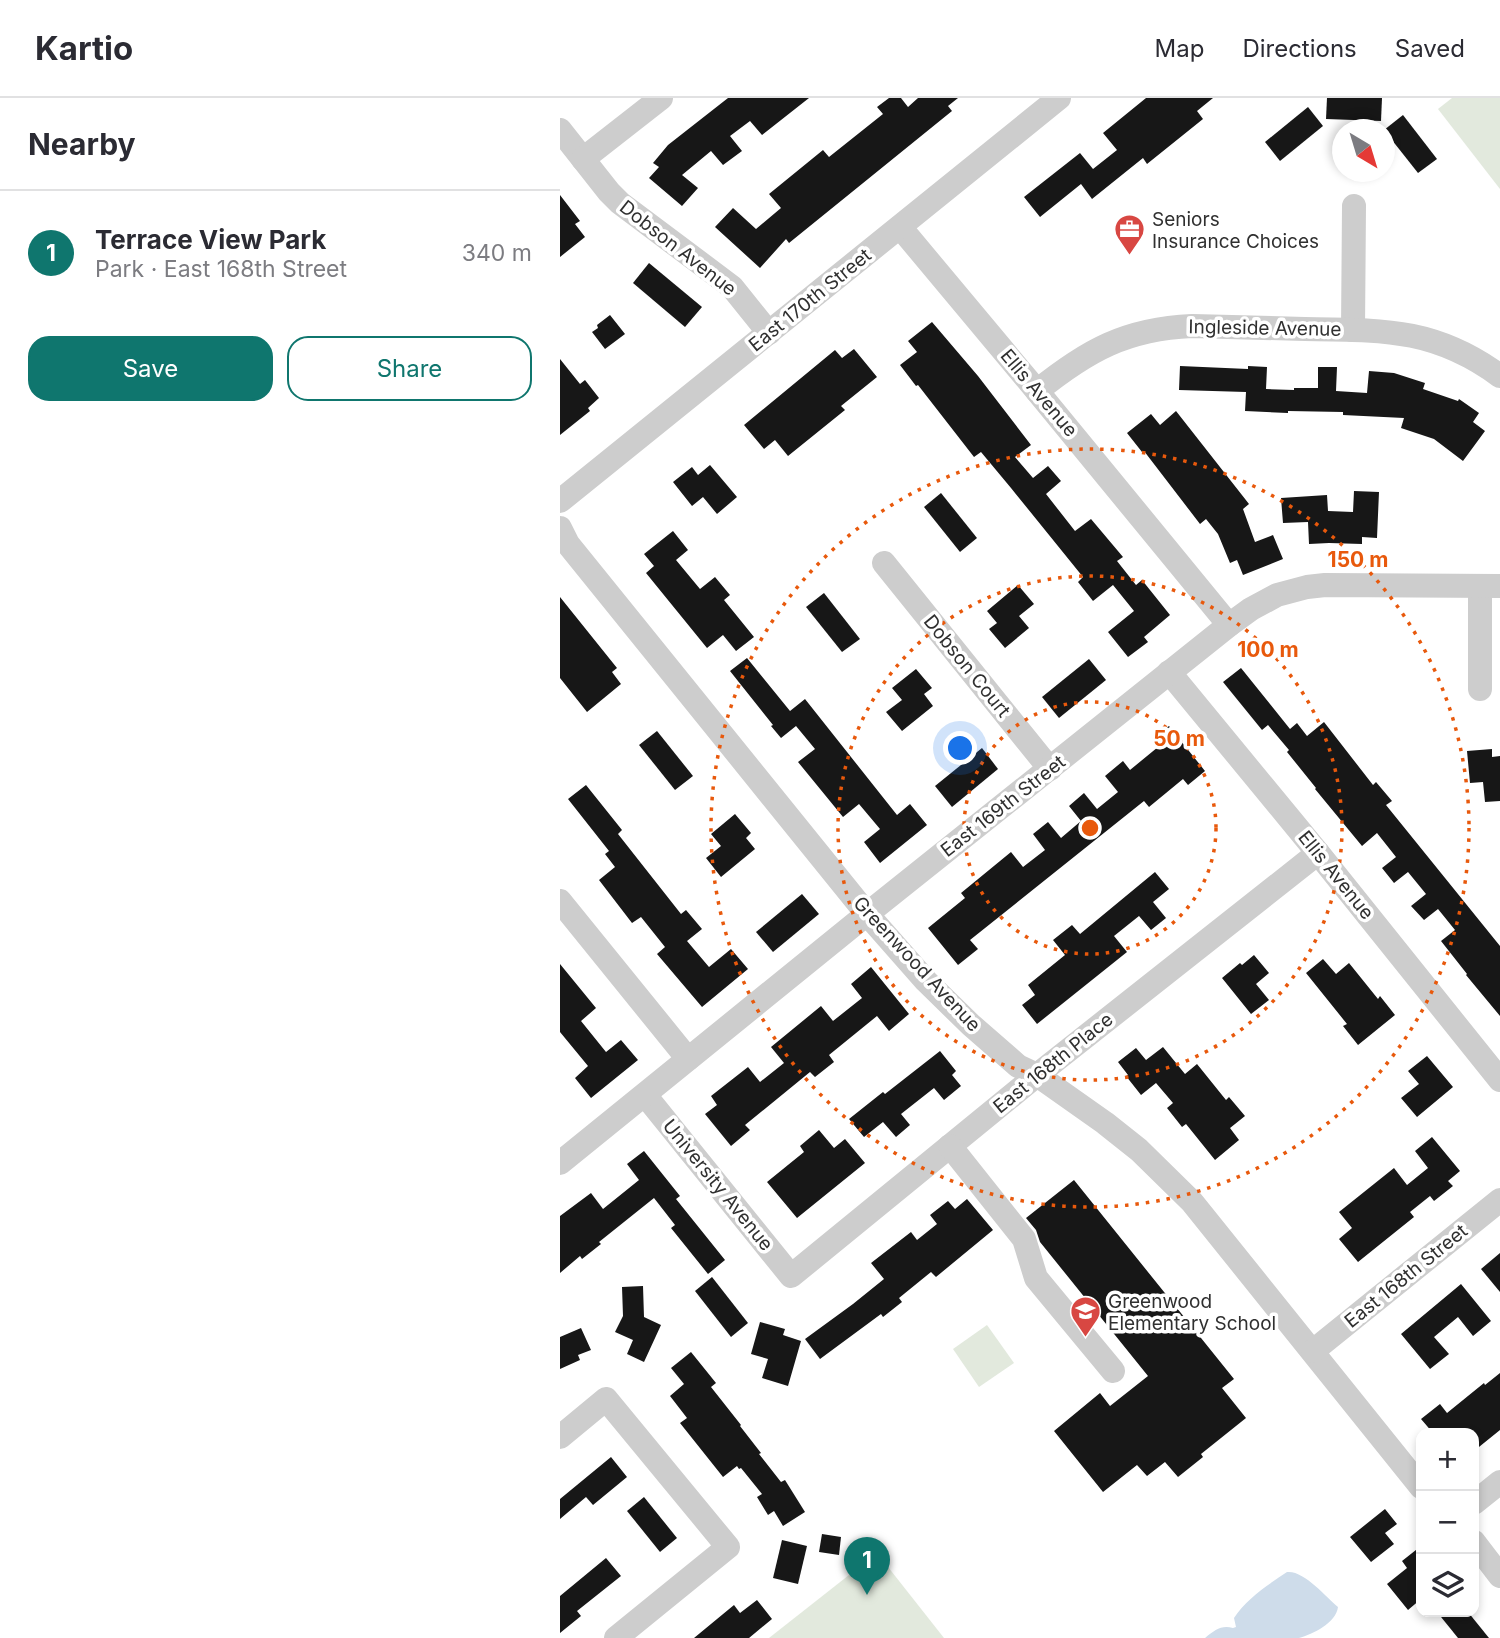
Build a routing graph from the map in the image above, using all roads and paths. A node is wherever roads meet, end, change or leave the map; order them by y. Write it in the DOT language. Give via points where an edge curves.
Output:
graph roads {
  1 [pos="661,98"];
  2 [pos="1059,98"];
  3 [pos="560,130"];
  4 [pos="583,159"];
  5 [pos="1354,206"];
  6 [pos="900,227"];
  7 [pos="1353,330"];
  8 [pos="769,333"];
  9 [pos="1500,376"];
  10 [pos="1037,391"];
  11 [pos="560,501"];
  12 [pos="560,528"];
  13 [pos="884,563"];
  14 [pos="1490,586"];
  15 [pos="1229,625"];
  16 [pos="1169,672"];
  17 [pos="1480,689"];
  18 [pos="1050,769"];
  19 [pos="1318,853"];
  20 [pos="560,901"];
  21 [pos="867,914"];
  22 [pos="688,1059"];
  23 [pos="1037,1074"];
  24 [pos="1500,1080"];
  25 [pos="645,1095"];
  26 [pos="950,1146"];
  27 [pos="560,1163"];
  28 [pos="1500,1200"];
  29 [pos="791,1276"];
  30 [pos="1313,1351"];
  31 [pos="1113,1371"];
  32 [pos="560,1437"];
  33 [pos="1416,1482"];
  34 [pos="1500,1482"];
  35 [pos="1479,1499"];
  36 [pos="1479,1549"];
  37 [pos="1500,1576"];
  38 [pos="616,1638"];
  1 -- 4 [label="street"];
  2 -- 6 [label="street, East 170th Street"];
  3 -- 4 [label="street, Dobson Avenue"];
  4 -- 8 [label="street, Dobson Avenue" via="620,203 732,286"];
  5 -- 7 [label="street"];
  6 -- 8 [label="street, East 170th Street"];
  6 -- 10 [label="street, Ellis Avenue"];
  7 -- 9 [label="street, Ingleside Avenue" via="1430,340 1465,354"];
  7 -- 10 [label="street, Ingleside Avenue" via="1192,326 1135,333 1089,353"];
  8 -- 11 [label="street, East 170th Street"];
  10 -- 15 [label="street, Ellis Avenue"];
  12 -- 21 [label="street, Greenwood Avenue" via="576,555"];
  13 -- 18 [label="street, Dobson Court"];
  14 -- 15 [label="street, East 169th Street" via="1307,587 1277,596"];
  14 -- 17 [label="street"];
  15 -- 16 [label="street, East 169th Street"];
  16 -- 18 [label="street, East 169th Street"];
  16 -- 19 [label="street, Ellis Avenue"];
  18 -- 21 [label="street, East 169th Street"];
  19 -- 23 [label="street, East 168th Place"];
  19 -- 24 [label="street, Ellis Avenue"];
  20 -- 22 [label="street"];
  21 -- 22 [label="street, East 169th Street"];
  21 -- 23 [label="street, Greenwood Avenue" via="971,1025 1018,1066"];
  22 -- 25 [label="street, East 169th Street"];
  23 -- 26 [label="street, East 168th Place"];
  23 -- 30 [label="street, Greenwood Avenue" via="1139,1150 1192,1202"];
  25 -- 27 [label="street, East 169th Street"];
  25 -- 29 [label="street, University Avenue"];
  26 -- 29 [label="street, East 168th Place"];
  26 -- 31 [label="street" via="1024,1238 1036,1278"];
  28 -- 30 [label="street, East 168th Street"];
  30 -- 33 [label="street, Greenwood Avenue"];
  32 -- 38 [label="street" via="606,1399 728,1547"];
  34 -- 35 [label="street"];
  36 -- 37 [label="street"];
}
